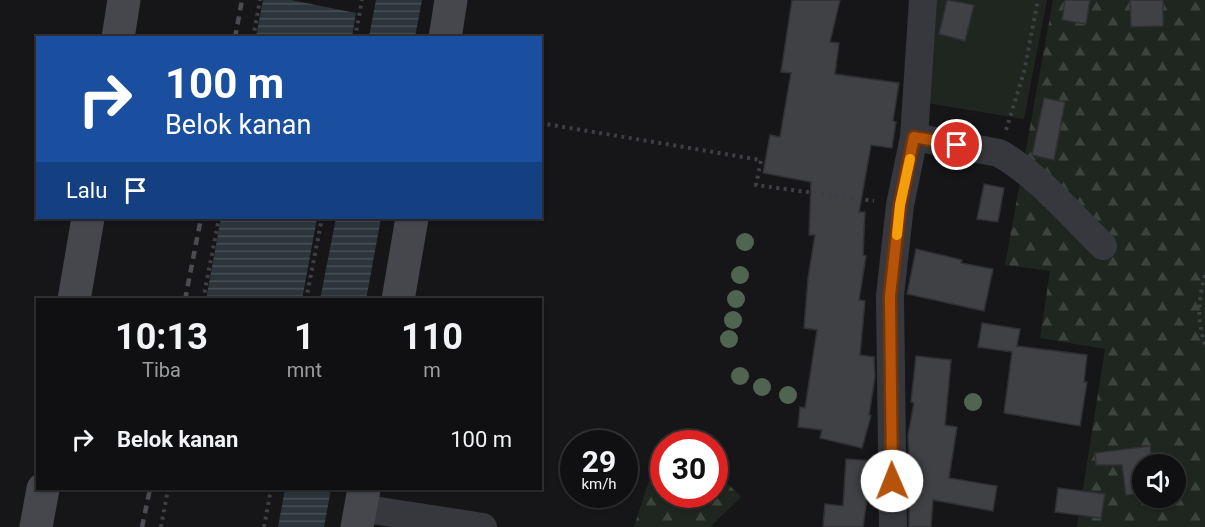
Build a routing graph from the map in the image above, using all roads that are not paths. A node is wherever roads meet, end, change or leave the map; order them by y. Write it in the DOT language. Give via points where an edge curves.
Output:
graph roads {
  1 [pos="124,0"];
  2 [pos="451,0"];
  3 [pos="923,0"];
  4 [pos="118,36"];
  5 [pos="445,36"];
  6 [pos="914,137"];
  7 [pos="88,219"];
  8 [pos="412,219"];
  9 [pos="1103,246"];
  10 [pos="74,298"];
  11 [pos="398,298"];
  12 [pos="43,490"];
  13 [pos="360,508"];
  14 [pos="36,527"];
  15 [pos="483,527"];
  16 [pos="893,527"];
  1 -- 4 [label="street"];
  2 -- 5 [label="street"];
  3 -- 6 [label="street"];
  6 -- 9 [label="street" via="999,153 1027,171"];
  6 -- 16 [label="street" via="900,205 890,296"];
  7 -- 10 [label="street"];
  8 -- 11 [label="street"];
  12 -- 14 [label="street"];
  13 -- 15 [label="street"];
}
